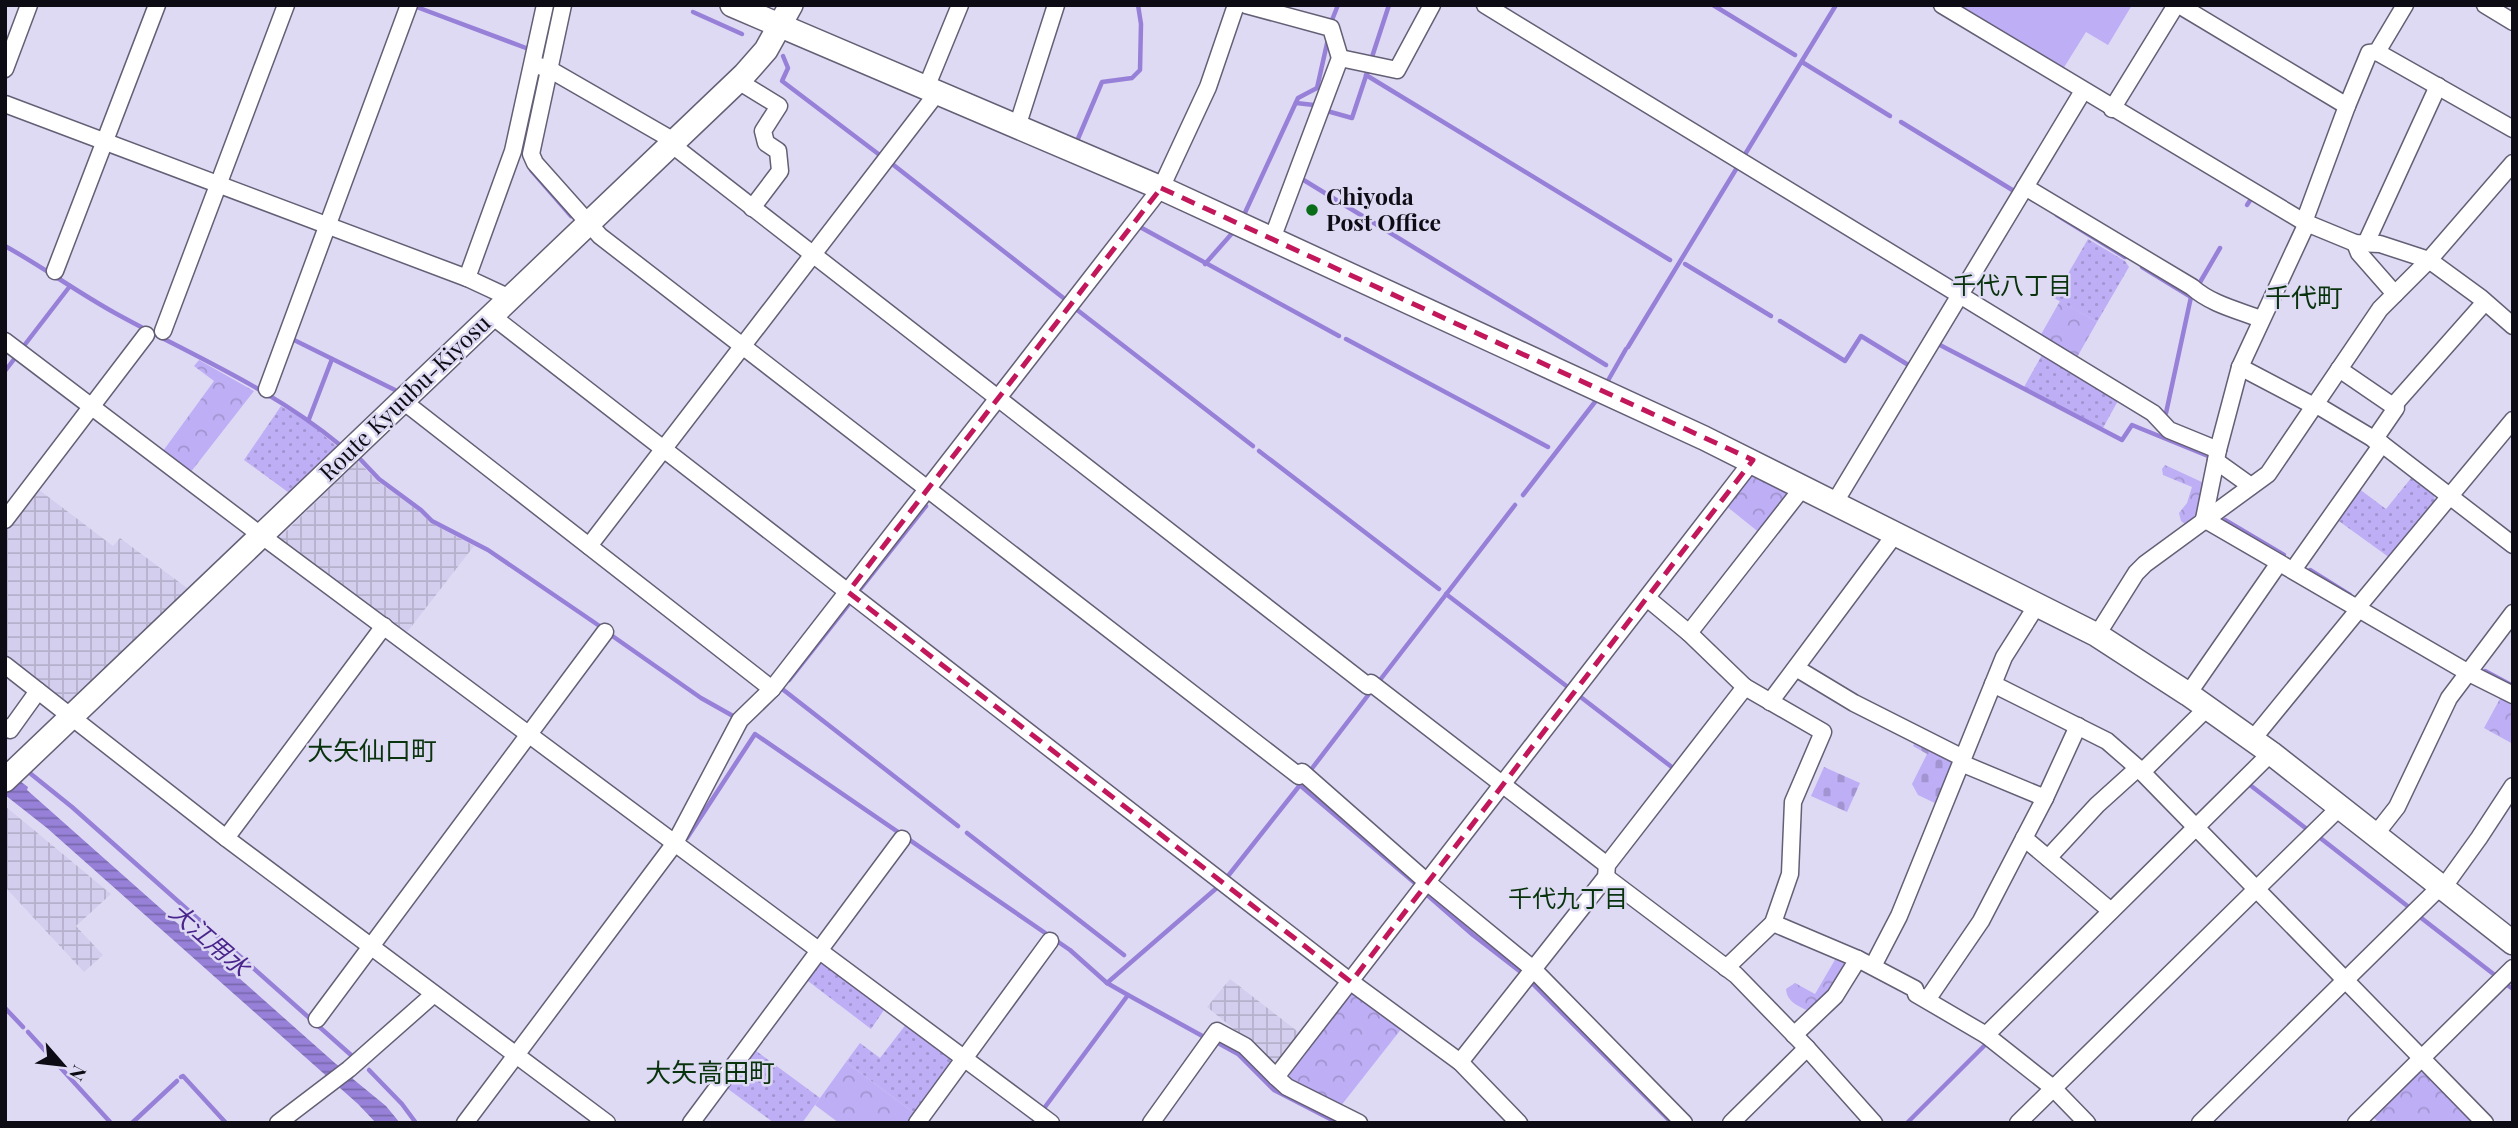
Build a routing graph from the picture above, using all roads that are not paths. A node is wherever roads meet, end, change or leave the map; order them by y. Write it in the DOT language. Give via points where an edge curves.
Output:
graph roads {
  1 [pos="29,5"];
  2 [pos="157,5"];
  3 [pos="286,5"];
  4 [pos="409,5"];
  5 [pos="545,5"];
  6 [pos="563,5"];
  7 [pos="732,5"];
  8 [pos="791,5"];
  9 [pos="960,5"];
  10 [pos="1056,5"];
  11 [pos="1236,5"];
  12 [pos="1246,5"];
  13 [pos="1432,5"];
  14 [pos="1485,5"];
  15 [pos="1942,5"];
  16 [pos="2178,5"];
  17 [pos="2404,5"];
  18 [pos="2485,5"];
  19 [pos="2513,22"];
  20 [pos="780,27"];
  21 [pos="2377,52"];
  22 [pos="1340,58"];
  23 [pos="540,66"];
  24 [pos="5,69"];
  25 [pos="738,81"];
  26 [pos="2438,86"];
  27 [pos="931,91"];
  28 [pos="2083,91"];
  29 [pos="5,104"];
  30 [pos="2347,106"];
  31 [pos="2112,108"];
  32 [pos="1017,127"];
  33 [pos="2513,129"];
  34 [pos="105,141"];
  35 [pos="673,143"];
  36 [pos="2513,163"];
  37 [pos="219,184"];
  38 [pos="2025,187"];
  39 [pos="1161,188"];
  40 [pos="752,208"];
  41 [pos="589,223"];
  42 [pos="2305,223"];
  43 [pos="327,225"];
  44 [pos="1272,239"];
  45 [pos="2360,243"];
  46 [pos="813,256"];
  47 [pos="2429,260"];
  48 [pos="55,271"];
  49 [pos="467,278"];
  50 [pos="2395,294"];
  51 [pos="1960,295"];
  52 [pos="510,299"];
  53 [pos="2485,302"];
  54 [pos="492,316"];
  55 [pos="2261,319"];
  56 [pos="2513,326"];
  57 [pos="163,331"];
  58 [pos="146,335"];
  59 [pos="5,341"];
  60 [pos="740,349"];
  61 [pos="2240,368"];
  62 [pos="2339,369"];
  63 [pos="267,389"];
  64 [pos="998,399"];
  65 [pos="403,401"];
  66 [pos="2315,405"];
  67 [pos="2393,406"];
  68 [pos="92,407"];
  69 [pos="2513,420"];
  70 [pos="2378,442"];
  71 [pos="663,449"];
  72 [pos="2217,456"];
  73 [pos="1753,460"];
  74 [pos="1804,486"];
  75 [pos="2251,486"];
  76 [pos="925,492"];
  77 [pos="2450,497"];
  78 [pos="1836,502"];
  79 [pos="2204,519"];
  80 [pos="5,520"];
  81 [pos="1896,533"];
  82 [pos="262,536"];
  83 [pos="589,545"];
  84 [pos="2513,545"];
  85 [pos="2286,566"];
  86 [pos="848,592"];
  87 [pos="1647,598"];
  88 [pos="2037,605"];
  89 [pos="2358,608"];
  90 [pos="2513,613"];
  91 [pos="384,626"];
  92 [pos="605,632"];
  93 [pos="1689,633"];
  94 [pos="2097,635"];
  95 [pos="5,665"];
  96 [pos="1796,668"];
  97 [pos="2467,672"];
  98 [pos="1993,684"];
  99 [pos="1745,687"];
  100 [pos="772,689"];
  101 [pos="38,691"];
  102 [pos="2188,694"];
  103 [pos="2513,695"];
  104 [pos="1770,702"];
  105 [pos="2207,708"];
  106 [pos="72,717"];
  107 [pos="2078,726"];
  108 [pos="5,727"];
  109 [pos="529,734"];
  110 [pos="2262,747"];
  111 [pos="1962,761"];
  112 [pos="2140,770"];
  113 [pos="9,776"];
  114 [pos="1502,785"];
  115 [pos="2513,786"];
  116 [pos="2045,798"];
  117 [pos="2340,807"];
  118 [pos="2196,827"];
  119 [pos="2375,835"];
  120 [pos="226,838"];
  121 [pos="902,838"];
  122 [pos="2024,838"];
  123 [pos="675,843"];
  124 [pos="2048,858"];
  125 [pos="1607,871"];
  126 [pos="1427,882"];
  127 [pos="2442,887"];
  128 [pos="2257,889"];
  129 [pos="2111,911"];
  130 [pos="1773,923"];
  131 [pos="1050,941"];
  132 [pos="2513,943"];
  133 [pos="371,946"];
  134 [pos="819,950"];
  135 [pos="1865,963"];
  136 [pos="1727,968"];
  137 [pos="2513,968"];
  138 [pos="1533,969"];
  139 [pos="2346,980"];
  140 [pos="1350,982"];
  141 [pos="434,994"];
  142 [pos="1927,1000"];
  143 [pos="317,1019"];
  144 [pos="1794,1035"];
  145 [pos="1986,1035"];
  146 [pos="1807,1048"];
  147 [pos="516,1055"];
  148 [pos="964,1058"];
  149 [pos="2422,1058"];
  150 [pos="1460,1062"];
  151 [pos="1276,1077"];
  152 [pos="2053,1088"];
  153 [pos="278,1123"];
  154 [pos="465,1123"];
  155 [pos="607,1123"];
  156 [pos="691,1123"];
  157 [pos="916,1123"];
  158 [pos="1051,1123"];
  159 [pos="1151,1123"];
  160 [pos="1359,1123"];
  161 [pos="1519,1123"];
  162 [pos="1684,1123"];
  163 [pos="1731,1123"];
  164 [pos="1874,1123"];
  165 [pos="2018,1123"];
  166 [pos="2087,1123"];
  167 [pos="2200,1123"];
  168 [pos="2356,1123"];
  169 [pos="2484,1123"];
  1 -- 24 [label="street"];
  2 -- 34 [label="street"];
  3 -- 37 [label="street"];
  4 -- 43 [label="street"];
  5 -- 23 [label="street"];
  6 -- 23 [label="street"];
  7 -- 20 [label="street"];
  8 -- 20 [label="street, Route Kyuubu-Kiyosu"];
  9 -- 27 [label="street"];
  10 -- 32 [label="street"];
  11 -- 39 [label="street" via="1208,88"];
  12 -- 22 [label="street" via="1331,28"];
  13 -- 22 [label="street" via="1397,70"];
  14 -- 51 [label="street"];
  15 -- 28 [label="street"];
  16 -- 30 [label="street"];
  16 -- 31 [label="street"];
  17 -- 21 [label="street"];
  18 -- 19 [label="street"];
  20 -- 25 [label="street, Route Kyuubu-Kiyosu"];
  20 -- 27 [label="street"];
  21 -- 26 [label="street"];
  21 -- 30 [label="street" via="2370,53"];
  22 -- 44 [label="street"];
  23 -- 35 [label="street"];
  23 -- 41 [label="street" via="531,154"];
  23 -- 49 [label="street"];
  25 -- 35 [label="street, Route Kyuubu-Kiyosu"];
  25 -- 40 [label="street" via="779,106 763,131 766,143 778,151 780,172"];
  26 -- 33 [label="street"];
  26 -- 45 [label="street"];
  27 -- 32 [label="street"];
  27 -- 46 [label="street"];
  28 -- 31 [label="street"];
  28 -- 38 [label="street"];
  29 -- 34 [label="street"];
  30 -- 42 [label="street"];
  31 -- 42 [label="street"];
  32 -- 39 [label="street"];
  34 -- 37 [label="street"];
  34 -- 48 [label="street"];
  35 -- 40 [label="street"];
  35 -- 41 [label="street, Route Kyuubu-Kiyosu"];
  36 -- 47 [label="street"];
  37 -- 43 [label="street"];
  37 -- 57 [label="street"];
  38 -- 51 [label="street"];
  38 -- 55 [label="street" via="2200,294"];
  39 -- 44 [label="street"];
  39 -- 64 [label="street"];
  40 -- 46 [label="street"];
  41 -- 52 [label="street, Route Kyuubu-Kiyosu"];
  41 -- 60 [label="street"];
  42 -- 45 [label="street"];
  42 -- 55 [label="street"];
  43 -- 49 [label="street"];
  43 -- 63 [label="street"];
  44 -- 73 [label="street"];
  45 -- 47 [label="street" via="2380,244"];
  45 -- 50 [label="street" via="2359,253"];
  46 -- 60 [label="street"];
  46 -- 64 [label="street"];
  47 -- 50 [label="street"];
  47 -- 53 [label="street"];
  49 -- 52 [label="street"];
  50 -- 62 [label="street"];
  51 -- 72 [label="street"];
  51 -- 78 [label="street"];
  52 -- 54 [label="street, Route Kyuubu-Kiyosu"];
  53 -- 56 [label="street"];
  53 -- 67 [label="street"];
  54 -- 65 [label="street, Route Kyuubu-Kiyosu"];
  54 -- 71 [label="street"];
  55 -- 61 [label="street"];
  58 -- 68 [label="street"];
  59 -- 68 [label="street"];
  60 -- 71 [label="street"];
  60 -- 76 [label="street"];
  61 -- 66 [label="street"];
  61 -- 72 [label="street"];
  62 -- 66 [label="street"];
  62 -- 67 [label="street"];
  64 -- 76 [label="street"];
  64 -- 114 [label="street"];
  65 -- 82 [label="street, Route Kyuubu-Kiyosu"];
  65 -- 83 [label="street"];
  66 -- 70 [label="street"];
  66 -- 75 [label="street" via="2268,474"];
  67 -- 70 [label="street" via="2396,408"];
  68 -- 80 [label="street"];
  68 -- 82 [label="street"];
  69 -- 77 [label="street"];
  70 -- 77 [label="street"];
  70 -- 85 [label="street"];
  71 -- 83 [label="street"];
  71 -- 86 [label="street"];
  72 -- 75 [label="street"];
  72 -- 79 [label="street"];
  73 -- 74 [label="street"];
  73 -- 87 [label="street"];
  74 -- 78 [label="street"];
  74 -- 93 [label="street"];
  75 -- 79 [label="street"];
  76 -- 86 [label="street"];
  76 -- 126 [label="street" via="1301,774"];
  77 -- 84 [label="street"];
  77 -- 89 [label="street"];
  78 -- 81 [label="street"];
  79 -- 85 [label="street"];
  79 -- 94 [label="street" via="2136,573"];
  81 -- 88 [label="street"];
  81 -- 96 [label="street"];
  82 -- 91 [label="street"];
  82 -- 106 [label="street, Route Kyuubu-Kiyosu"];
  83 -- 100 [label="street"];
  85 -- 89 [label="street"];
  85 -- 102 [label="street"];
  86 -- 100 [label="street"];
  86 -- 140 [label="street"];
  87 -- 93 [label="street"];
  87 -- 114 [label="street"];
  88 -- 94 [label="street"];
  88 -- 98 [label="street" via="2004,657"];
  89 -- 97 [label="street"];
  89 -- 110 [label="street"];
  90 -- 97 [label="street"];
  91 -- 109 [label="street"];
  91 -- 120 [label="street"];
  92 -- 109 [label="street"];
  93 -- 99 [label="street"];
  94 -- 102 [label="street"];
  95 -- 101 [label="street"];
  96 -- 104 [label="street"];
  96 -- 111 [label="street"];
  97 -- 103 [label="street"];
  97 -- 119 [label="street" via="2449,698 2397,807"];
  98 -- 107 [label="street"];
  98 -- 111 [label="street"];
  99 -- 104 [label="street"];
  99 -- 125 [label="street"];
  100 -- 123 [label="street" via="740,720"];
  101 -- 106 [label="street"];
  101 -- 108 [label="street" via="10,730"];
  102 -- 105 [label="street"];
  104 -- 130 [label="street" via="1823,732 1793,802 1790,874"];
  105 -- 110 [label="street"];
  105 -- 112 [label="street"];
  106 -- 113 [label="street, Route Kyuubu-Kiyosu"];
  106 -- 120 [label="street"];
  107 -- 112 [label="street" via="2107,741"];
  107 -- 116 [label="street"];
  109 -- 123 [label="street"];
  109 -- 133 [label="street"];
  110 -- 117 [label="street"];
  110 -- 118 [label="street"];
  111 -- 116 [label="street"];
  111 -- 135 [label="street" via="1899,916"];
  112 -- 118 [label="street"];
  112 -- 124 [label="street" via="2097,805"];
  114 -- 125 [label="street"];
  114 -- 126 [label="street"];
  115 -- 127 [label="street"];
  116 -- 122 [label="street"];
  117 -- 119 [label="street"];
  117 -- 128 [label="street"];
  118 -- 128 [label="street"];
  118 -- 129 [label="street"];
  119 -- 127 [label="street"];
  120 -- 133 [label="street"];
  121 -- 134 [label="street"];
  122 -- 124 [label="street"];
  122 -- 142 [label="street" via="1981,921"];
  123 -- 134 [label="street"];
  123 -- 147 [label="street"];
  124 -- 129 [label="street"];
  125 -- 136 [label="street"];
  125 -- 138 [label="street"];
  126 -- 138 [label="street"];
  126 -- 140 [label="street"];
  127 -- 132 [label="street"];
  127 -- 139 [label="street"];
  128 -- 139 [label="street"];
  128 -- 152 [label="street"];
  129 -- 145 [label="street"];
  130 -- 135 [label="street"];
  130 -- 136 [label="street"];
  131 -- 148 [label="street"];
  133 -- 141 [label="street"];
  133 -- 143 [label="street"];
  134 -- 148 [label="street"];
  134 -- 156 [label="street"];
  135 -- 142 [label="street"];
  135 -- 144 [label="street"];
  136 -- 144 [label="street"];
  137 -- 149 [label="street"];
  138 -- 150 [label="street"];
  138 -- 162 [label="street"];
  139 -- 149 [label="street"];
  139 -- 167 [label="street"];
  140 -- 150 [label="street"];
  140 -- 151 [label="street"];
  141 -- 147 [label="street"];
  141 -- 153 [label="street" via="349,1069"];
  142 -- 145 [label="street"];
  144 -- 146 [label="street"];
  145 -- 152 [label="street"];
  146 -- 163 [label="street"];
  146 -- 164 [label="street"];
  147 -- 154 [label="street"];
  147 -- 155 [label="street"];
  148 -- 157 [label="street"];
  148 -- 158 [label="street"];
  149 -- 168 [label="street"];
  149 -- 169 [label="street"];
  150 -- 161 [label="street"];
  151 -- 159 [label="street" via="1245,1046 1217,1031"];
  151 -- 160 [label="street"];
  152 -- 165 [label="street"];
  152 -- 166 [label="street"];
}
